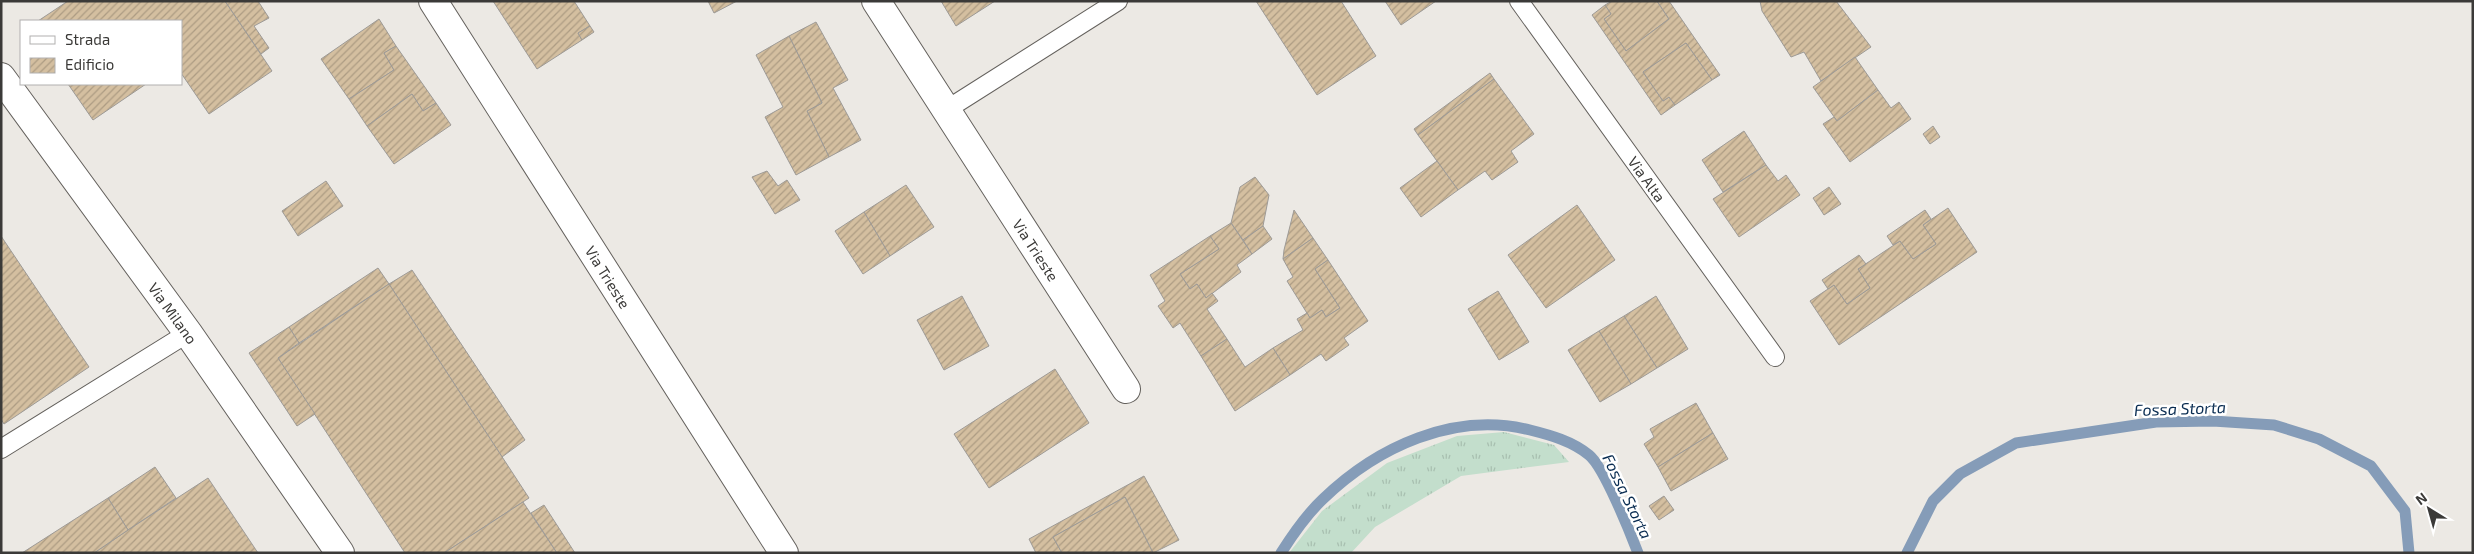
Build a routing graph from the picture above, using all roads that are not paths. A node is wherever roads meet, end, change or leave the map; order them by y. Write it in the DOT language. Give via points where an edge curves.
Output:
graph roads {
  1 [pos="433,1"];
  2 [pos="876,1"];
  3 [pos="1118,1"];
  4 [pos="1519,1"];
  5 [pos="1,77"];
  6 [pos="946,110"];
  7 [pos="188,333"];
  8 [pos="1775,357"];
  9 [pos="1126,389"];
  10 [pos="1,449"];
  11 [pos="340,553"];
  12 [pos="784,553"];
  1 -- 12 [label="street, Via Trieste"];
  2 -- 6 [label="street, Via Trieste"];
  3 -- 6 [label="lane"];
  4 -- 8 [label="lane, Via Alta"];
  5 -- 7 [label="street, Via Milano"];
  6 -- 9 [label="street, Via Trieste"];
  7 -- 10 [label="lane"];
  7 -- 11 [label="street, Via Milano"];
}
